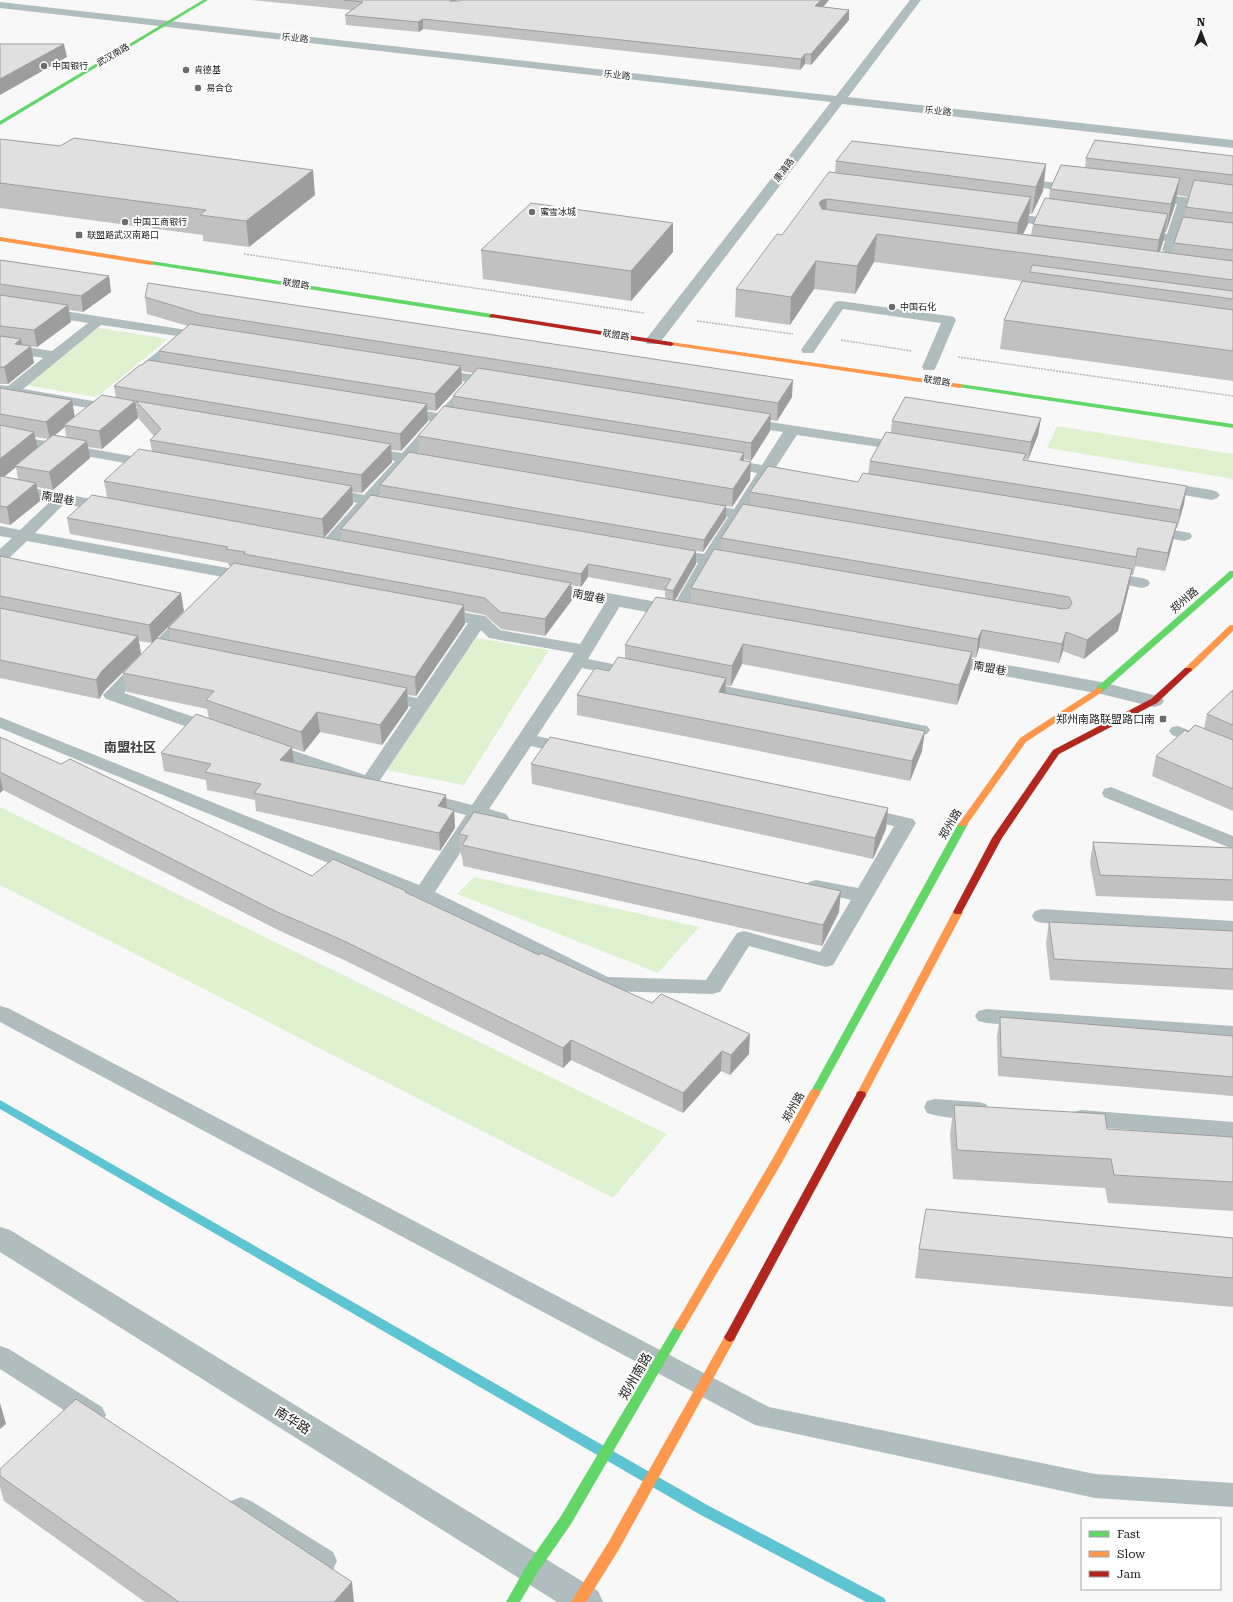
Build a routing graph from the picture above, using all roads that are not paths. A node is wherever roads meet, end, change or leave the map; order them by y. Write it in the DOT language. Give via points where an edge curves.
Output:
graph roads {
  1 [pos="0,0"];
  2 [pos="192,0"];
  3 [pos="206,0"];
  4 [pos="916,0"];
  5 [pos="930,0"];
  6 [pos="0,5"];
  7 [pos="164,21"];
  8 [pos="847,98"];
  9 [pos="0,112"];
  10 [pos="0,123"];
  11 [pos="1233,138"];
  12 [pos="1233,144"];
  13 [pos="1007,180"];
  14 [pos="1054,186"];
  15 [pos="1092,190"];
  16 [pos="1138,196"];
  17 [pos="1184,202"];
  18 [pos="773,207"];
  19 [pos="1233,207"];
  20 [pos="990,215"];
  21 [pos="1037,221"];
  22 [pos="1074,226"];
  23 [pos="0,230"];
  24 [pos="1127,232"];
  25 [pos="1030,235"];
  26 [pos="1172,238"];
  27 [pos="0,239"];
  28 [pos="95,244"];
  29 [pos="1233,246"];
  30 [pos="1165,260"];
  31 [pos="0,305"];
  32 [pos="100,320"];
  33 [pos="689,320"];
  34 [pos="186,334"];
  35 [pos="663,335"];
  36 [pos="217,339"];
  37 [pos="0,347"];
  38 [pos="808,350"];
  39 [pos="55,356"];
  40 [pos="929,367"];
  41 [pos="143,370"];
  42 [pos="421,371"];
  43 [pos="159,373"];
  44 [pos="475,379"];
  45 [pos="506,384"];
  46 [pos="126,386"];
  47 [pos="6,390"];
  48 [pos="114,396"];
  49 [pos="102,406"];
  50 [pos="387,409"];
  51 [pos="90,416"];
  52 [pos="442,418"];
  53 [pos="180,419"];
  54 [pos="731,419"];
  55 [pos="472,423"];
  56 [pos="1233,426"];
  57 [pos="793,429"];
  58 [pos="0,437"];
  59 [pos="60,441"];
  60 [pos="352,448"];
  61 [pos="917,449"];
  62 [pos="406,458"];
  63 [pos="37,460"];
  64 [pos="712,461"];
  65 [pos="445,464"];
  66 [pos="172,467"];
  67 [pos="767,470"];
  68 [pos="20,474"];
  69 [pos="806,476"];
  70 [pos="1150,485"];
  71 [pos="2,487"];
  72 [pos="314,491"];
  73 [pos="1212,495"];
  74 [pos="62,498"];
  75 [pos="369,501"];
  76 [pos="684,505"];
  77 [pos="407,507"];
  78 [pos="132,511"];
  79 [pos="738,514"];
  80 [pos="777,521"];
  81 [pos="1137,529"];
  82 [pos="0,531"];
  83 [pos="24,535"];
  84 [pos="1184,536"];
  85 [pos="319,545"];
  86 [pos="350,551"];
  87 [pos="654,551"];
  88 [pos="0,558"];
  89 [pos="708,560"];
  90 [pos="747,567"];
  91 [pos="1233,573"];
  92 [pos="232,574"];
  93 [pos="1095,575"];
  94 [pos="263,580"];
  95 [pos="1142,583"];
  96 [pos="522,584"];
  97 [pos="216,590"];
  98 [pos="615,602"];
  99 [pos="200,607"];
  100 [pos="425,610"];
  101 [pos="686,613"];
  102 [pos="479,620"];
  103 [pos="1233,627"];
  104 [pos="581,656"];
  105 [pos="921,656"];
  106 [pos="655,678"];
  107 [pos="686,684"];
  108 [pos="1101,688"];
  109 [pos="367,693"];
  110 [pos="1154,701"];
  111 [pos="422,704"];
  112 [pos="0,722"];
  113 [pos="921,730"];
  114 [pos="1178,731"];
  115 [pos="526,739"];
  116 [pos="588,753"];
  117 [pos="1233,755"];
  118 [pos="405,792"];
  119 [pos="1111,793"];
  120 [pos="844,809"];
  121 [pos="477,814"];
  122 [pos="516,822"];
  123 [pos="1233,843"];
  124 [pos="801,883"];
  125 [pos="423,894"];
  126 [pos="863,896"];
  127 [pos="1042,916"];
  128 [pos="1233,928"];
  129 [pos="0,1013"];
  130 [pos="986,1016"];
  131 [pos="1233,1034"];
  132 [pos="935,1106"];
  133 [pos="998,1111"];
  134 [pos="1061,1116"];
  135 [pos="1233,1130"];
  136 [pos="777,1161"];
  137 [pos="0,1238"];
  138 [pos="0,1356"];
  139 [pos="114,1429"];
  140 [pos="1233,1495"];
  141 [pos="222,1497"];
  142 [pos="323,1561"];
  143 [pos="532,1569"];
  144 [pos="582,1601"];
  145 [pos="513,1602"];
  1 -- 7 [label="street, 乐业路"];
  2 -- 7 [label="main road, 武汉南路"];
  3 -- 7 [label="main road, 武汉南路"];
  4 -- 8 [label="street, 康滇路"];
  5 -- 8 [label="street, 康滇路"];
  6 -- 7 [label="street, 乐业路"];
  7 -- 8 [label="street, 乐业路"];
  7 -- 9 [label="main road, 武汉南路"];
  7 -- 10 [label="main road, 武汉南路"];
  8 -- 11 [label="street, 乐业路"];
  8 -- 12 [label="street, 乐业路"];
  8 -- 18 [label="street, 康滇路"];
  8 -- 35 [label="street, 康滇路" via="672,317"];
  13 -- 14 [label="lane"];
  14 -- 15 [label="lane"];
  14 -- 21 [label="lane"];
  16 -- 17 [label="lane"];
  17 -- 19 [label="lane"];
  17 -- 26 [label="lane"];
  20 -- 21 [label="lane"];
  21 -- 22 [label="lane"];
  21 -- 25 [label="lane"];
  23 -- 28 [label="main road"];
  24 -- 26 [label="lane"];
  26 -- 29 [label="lane"];
  26 -- 30 [label="lane"];
  27 -- 35 [label="main road, 联盟路"];
  31 -- 32 [label="lane"];
  32 -- 34 [label="lane"];
  32 -- 39 [label="lane"];
  33 -- 35 [label="street"];
  34 -- 36 [label="lane"];
  34 -- 41 [label="lane"];
  35 -- 56 [label="main road, 联盟路"];
  37 -- 39 [label="lane"];
  38 -- 40 [label="lane" via="840,305 949,320"];
  39 -- 47 [label="lane"];
  41 -- 43 [label="lane"];
  41 -- 46 [label="lane"];
  42 -- 44 [label="lane"];
  44 -- 45 [label="lane"];
  44 -- 52 [label="lane"];
  47 -- 49 [label="lane"];
  48 -- 49 [label="lane"];
  49 -- 51 [label="lane"];
  49 -- 53 [label="lane"];
  50 -- 52 [label="lane"];
  52 -- 55 [label="lane"];
  52 -- 62 [label="lane"];
  54 -- 57 [label="lane"];
  57 -- 61 [label="lane"];
  57 -- 67 [label="lane"];
  58 -- 59 [label="lane"];
  59 -- 63 [label="lane"];
  59 -- 66 [label="lane"];
  60 -- 62 [label="lane"];
  62 -- 65 [label="lane"];
  62 -- 75 [label="lane"];
  64 -- 67 [label="lane"];
  67 -- 69 [label="lane"];
  67 -- 79 [label="lane"];
  68 -- 71 [label="lane"];
  70 -- 73 [label="lane"];
  71 -- 74 [label="street, 南盟巷"];
  72 -- 75 [label="lane"];
  74 -- 78 [label="street, 南盟巷"];
  74 -- 83 [label="lane"];
  75 -- 77 [label="lane"];
  75 -- 85 [label="lane"];
  76 -- 79 [label="lane"];
  79 -- 80 [label="lane"];
  79 -- 89 [label="lane"];
  81 -- 84 [label="lane"];
  82 -- 83 [label="lane"];
  83 -- 88 [label="lane"];
  83 -- 92 [label="lane"];
  85 -- 86 [label="street"];
  87 -- 89 [label="lane"];
  89 -- 90 [label="lane"];
  89 -- 101 [label="lane"];
  91 -- 108 [label="main road, 郑州路"];
  92 -- 94 [label="lane"];
  92 -- 97 [label="lane"];
  93 -- 95 [label="lane"];
  96 -- 98 [label="street, 南盟巷"];
  98 -- 101 [label="street, 南盟巷"];
  98 -- 104 [label="lane"];
  99 -- 111 [label="lane" via="112,695 376,784"];
  100 -- 102 [label="lane"];
  102 -- 104 [label="lane" via="495,634"];
  102 -- 111 [label="lane"];
  103 -- 110 [label="main road"];
  104 -- 106 [label="lane"];
  104 -- 115 [label="lane"];
  105 -- 108 [label="street, 南盟巷"];
  107 -- 113 [label="lane"];
  108 -- 110 [label="street, 南盟巷"];
  108 -- 136 [label="main road, 郑州路" via="1023,740 963,824"];
  109 -- 111 [label="lane"];
  110 -- 144 [label="main road" via="1056,752 997,838 816,1181"];
  112 -- 125 [label="lane"];
  114 -- 117 [label="lane"];
  115 -- 116 [label="lane"];
  115 -- 121 [label="lane"];
  118 -- 121 [label="lane"];
  119 -- 123 [label="lane"];
  120 -- 126 [label="lane" via="906,823"];
  121 -- 122 [label="lane"];
  121 -- 125 [label="lane"];
  124 -- 126 [label="lane"];
  125 -- 126 [label="lane" via="605,984 712,987 744,938 826,960"];
  127 -- 128 [label="lane"];
  129 -- 140 [label="lane" via="764,1417 1095,1486"];
  130 -- 131 [label="lane"];
  132 -- 133 [label="lane"];
  134 -- 135 [label="lane"];
  136 -- 143 [label="main road, 郑州南路" via="566,1520"];
  137 -- 143 [label="street, 南华路"];
  138 -- 139 [label="lane"];
  141 -- 142 [label="lane"];
  143 -- 144 [label="street, 南华路"];
  143 -- 145 [label="main road, 郑州南路"];
}
